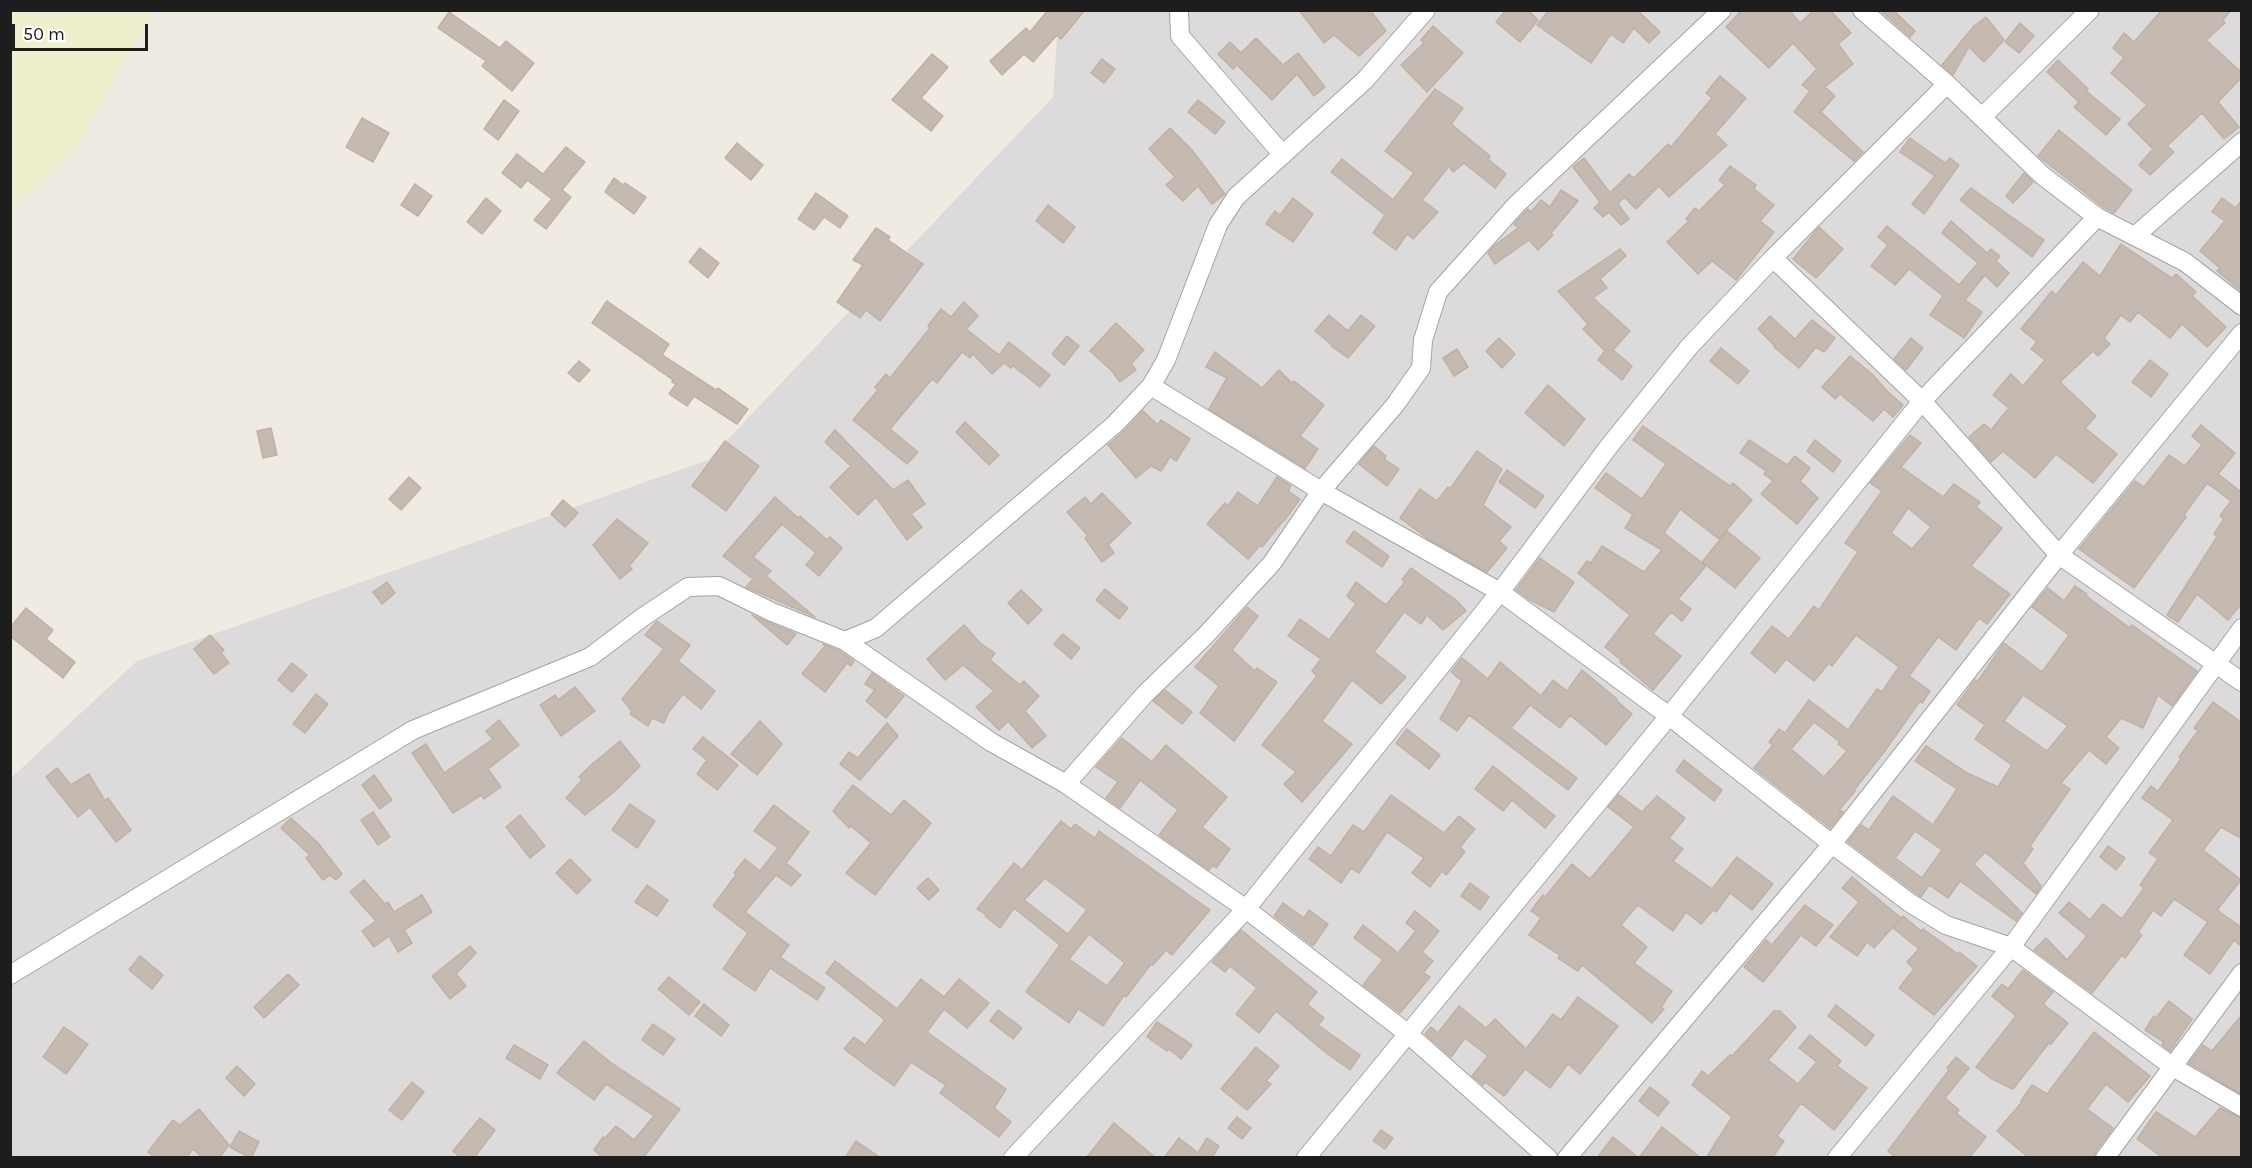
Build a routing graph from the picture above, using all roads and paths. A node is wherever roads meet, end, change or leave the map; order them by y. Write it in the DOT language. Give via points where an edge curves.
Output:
graph roads {
  1 [pos="1179,10"];
  2 [pos="1426,10"];
  3 [pos="1722,10"];
  4 [pos="1862,10"];
  5 [pos="2090,10"];
  6 [pos="1947,84"];
  7 [pos="1982,117"];
  8 [pos="2241,142"];
  9 [pos="1283,155"];
  10 [pos="2097,218"];
  11 [pos="2136,236"];
  12 [pos="1773,258"];
  13 [pos="2241,306"];
  14 [pos="2241,333"];
  15 [pos="1151,386"];
  16 [pos="1922,401"];
  17 [pos="1321,491"];
  18 [pos="2059,555"];
  19 [pos="1500,592"];
  20 [pos="2241,628"];
  21 [pos="845,641"];
  22 [pos="2215,663"];
  23 [pos="2241,682"];
  24 [pos="1669,716"];
  25 [pos="1066,784"];
  26 [pos="1832,844"];
  27 [pos="1246,909"];
  28 [pos="2011,947"];
  29 [pos="2241,973"];
  30 [pos="10,975"];
  31 [pos="1407,1033"];
  32 [pos="2173,1067"];
  33 [pos="2241,1107"];
  34 [pos="1014,1158"];
  35 [pos="1306,1158"];
  36 [pos="1548,1158"];
  37 [pos="1568,1158"];
  38 [pos="1837,1158"];
  39 [pos="2105,1158"];
  1 -- 9 [label="street" via="1180,36"];
  2 -- 9 [label="street" via="1365,80"];
  3 -- 17 [label="street" via="1516,205 1438,292 1423,340 1421,368 1395,405"];
  4 -- 6 [label="street"];
  5 -- 7 [label="street"];
  6 -- 7 [label="street"];
  6 -- 12 [label="street"];
  7 -- 10 [label="street" via="2043,176"];
  8 -- 11 [label="street"];
  9 -- 15 [label="street" via="1236,197 1218,225 1166,360"];
  10 -- 11 [label="street"];
  10 -- 16 [label="street"];
  11 -- 13 [label="street" via="2185,262"];
  12 -- 16 [label="street"];
  12 -- 19 [label="street" via="1689,347"];
  14 -- 18 [label="street"];
  15 -- 17 [label="street"];
  15 -- 21 [label="street" via="1115,424 876,628"];
  16 -- 18 [label="street"];
  16 -- 24 [label="street"];
  17 -- 19 [label="street"];
  17 -- 25 [label="street" via="1272,564 1145,694"];
  18 -- 22 [label="street"];
  18 -- 26 [label="street"];
  19 -- 24 [label="street"];
  19 -- 27 [label="street"];
  20 -- 22 [label="street"];
  21 -- 25 [label="street" via="991,742"];
  21 -- 30 [label="street" via="719,586 688,587 590,657 413,730"];
  22 -- 23 [label="street"];
  22 -- 28 [label="street"];
  24 -- 26 [label="street"];
  24 -- 31 [label="street"];
  25 -- 27 [label="street"];
  26 -- 28 [label="street" via="1946,925"];
  26 -- 37 [label="street"];
  27 -- 31 [label="street"];
  27 -- 34 [label="street"];
  28 -- 32 [label="street"];
  28 -- 38 [label="street"];
  29 -- 32 [label="street"];
  31 -- 35 [label="street"];
  31 -- 36 [label="street"];
  32 -- 33 [label="street"];
  32 -- 39 [label="street"];
}
